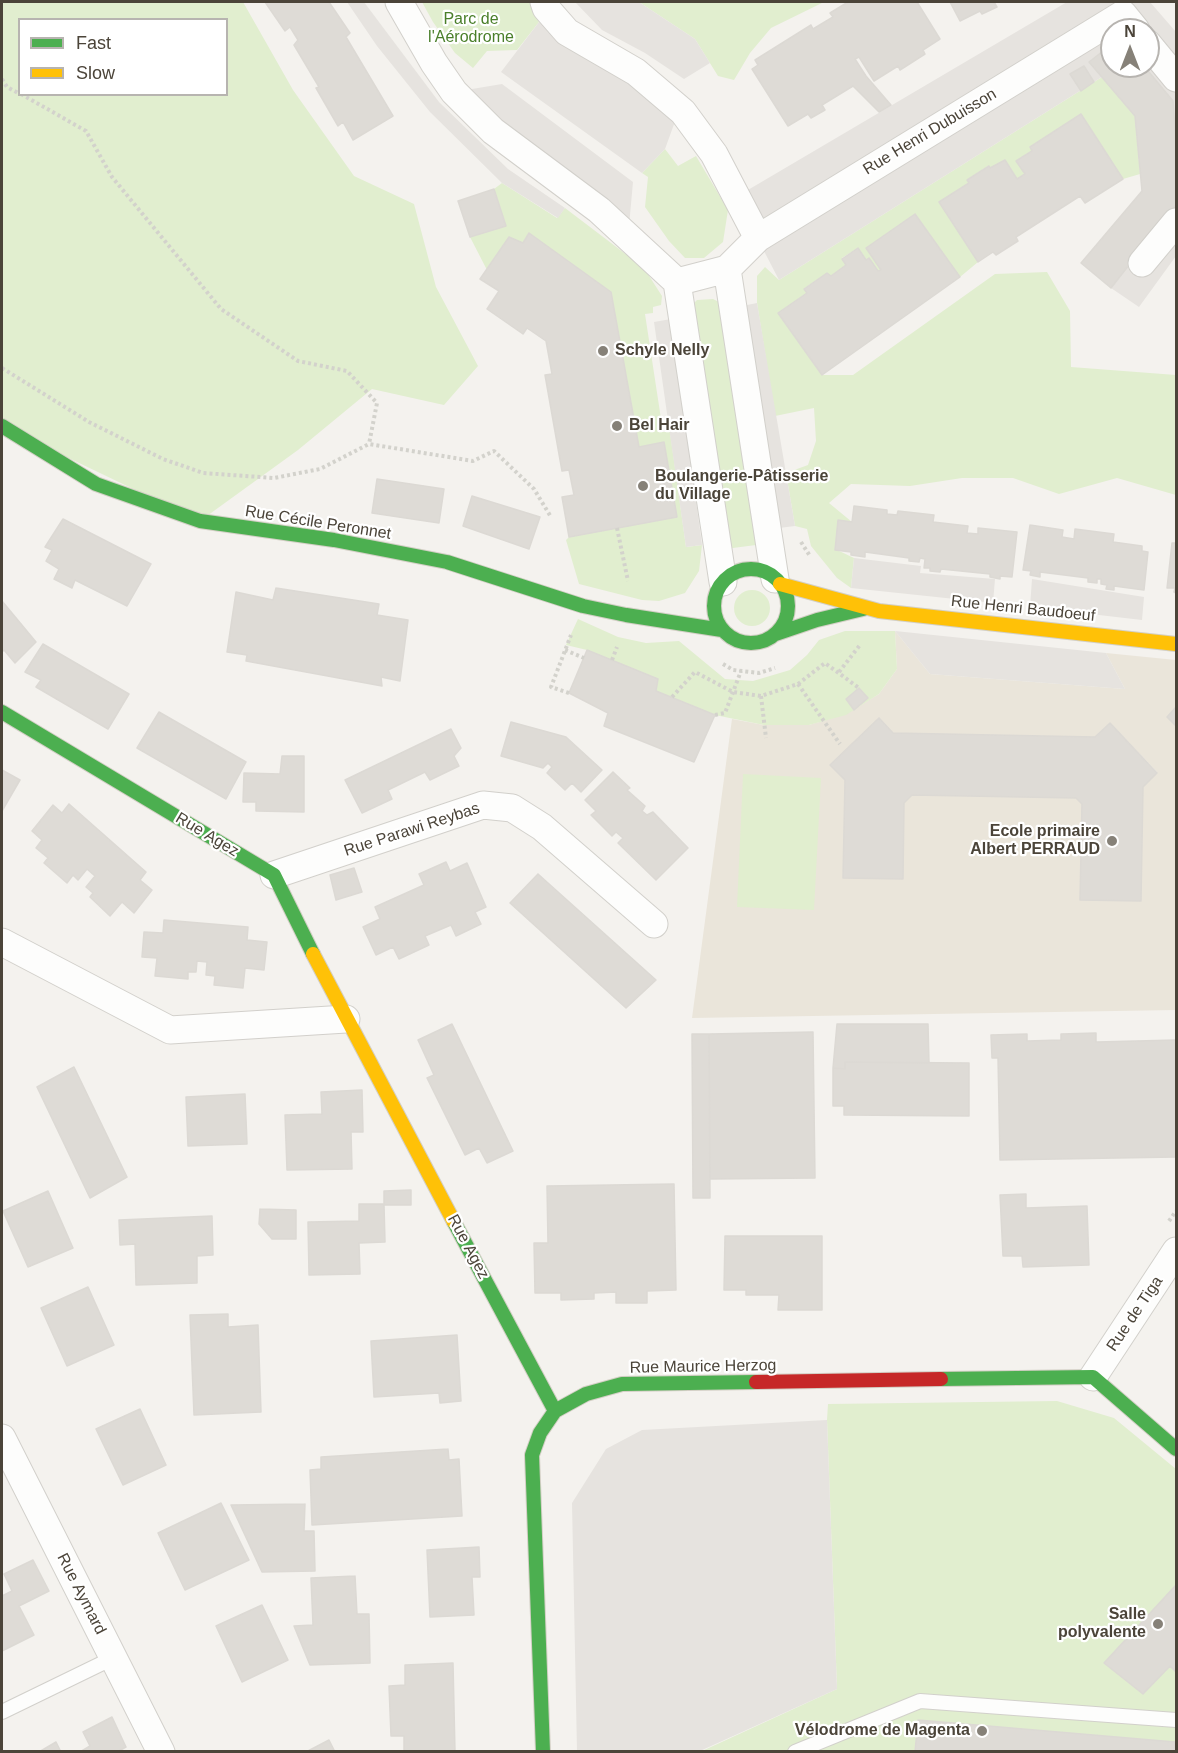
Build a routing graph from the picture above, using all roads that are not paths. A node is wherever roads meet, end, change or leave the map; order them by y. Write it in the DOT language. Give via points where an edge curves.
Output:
graph roads {
  1 [pos="399,2"];
  2 [pos="544,2"];
  3 [pos="1100,28"];
  4 [pos="1160,59"];
  5 [pos="1176,78"];
  6 [pos="1176,222"];
  7 [pos="758,238"];
  8 [pos="1142,263"];
  9 [pos="727,269"];
  10 [pos="677,282"];
  11 [pos="2,426"];
  12 [pos="778,581"];
  13 [pos="720,586"];
  14 [pos="702,599"];
  15 [pos="865,608"];
  16 [pos="674,610"];
  17 [pos="642,618"];
  18 [pos="722,630"];
  19 [pos="776,633"];
  20 [pos="1176,644"];
  21 [pos="2,712"];
  22 [pos="274,875"];
  23 [pos="654,924"];
  24 [pos="2,942"];
  25 [pos="346,1019"];
  26 [pos="1170,1240"];
  27 [pos="1093,1377"];
  28 [pos="555,1411"];
  29 [pos="2,1438"];
  30 [pos="1176,1449"];
  31 [pos="114,1658"];
  32 [pos="2,1712"];
  33 [pos="1176,1720"];
  34 [pos="161,1752"];
  35 [pos="543,1752"];
  36 [pos="795,1752"];
  1 -- 10 [label="street" via="454,92 493,131 598,210"];
  2 -- 7 [label="street" via="567,32 636,72 682,112 714,154"];
  3 -- 7 [label="street, Rue Henri Dubuisson"];
  4 -- 5 [label="street"];
  6 -- 8 [label="street"];
  7 -- 9 [label="street, Rue Henri Dubuisson"];
  9 -- 10 [label="street"];
  9 -- 12 [label="street"];
  10 -- 13 [label="street"];
  11 -- 17 [label="street, Rue Cécile Peronnet" via="96,484 200,521 334,540 447,562 583,606"];
  12 -- 13 [label="street" via="754,569 732,574"];
  12 -- 15 [label="street, Rue Henri Baudoeuf"];
  12 -- 19 [label="street" via="788,604 787,615"];
  13 -- 14 [label="street"];
  13 -- 18 [label="street" via="714,611"];
  15 -- 19 [label="street, Rue Henri Baudoeuf"];
  15 -- 20 [label="street, Rue Henri Baudoeuf"];
  16 -- 17 [label="street, Rue Cécile Peronnet"];
  17 -- 18 [label="street, Rue Cécile Peronnet"];
  18 -- 19 [label="street" via="729,637 748,643 759,643"];
  21 -- 22 [label="street, Rue Agez"];
  22 -- 23 [label="street, Rue Parawi Reybas" via="483,805 512,808 542,827"];
  22 -- 25 [label="street, Rue Agez"];
  24 -- 25 [label="street" via="170,1030"];
  25 -- 28 [label="street, Rue Agez"];
  26 -- 27 [label="street, Rue de Tiga"];
  27 -- 28 [label="street, Rue Maurice Herzog" via="622,1384 586,1394"];
  27 -- 30 [label="street"];
  28 -- 35 [label="street, Rue Maurice Herzog" via="540,1433 532,1455"];
  29 -- 31 [label="street, Rue Aymard"];
  31 -- 32 [label="lane"];
  31 -- 34 [label="street, Rue Aymard"];
  33 -- 36 [label="lane" via="921,1701"];
}
